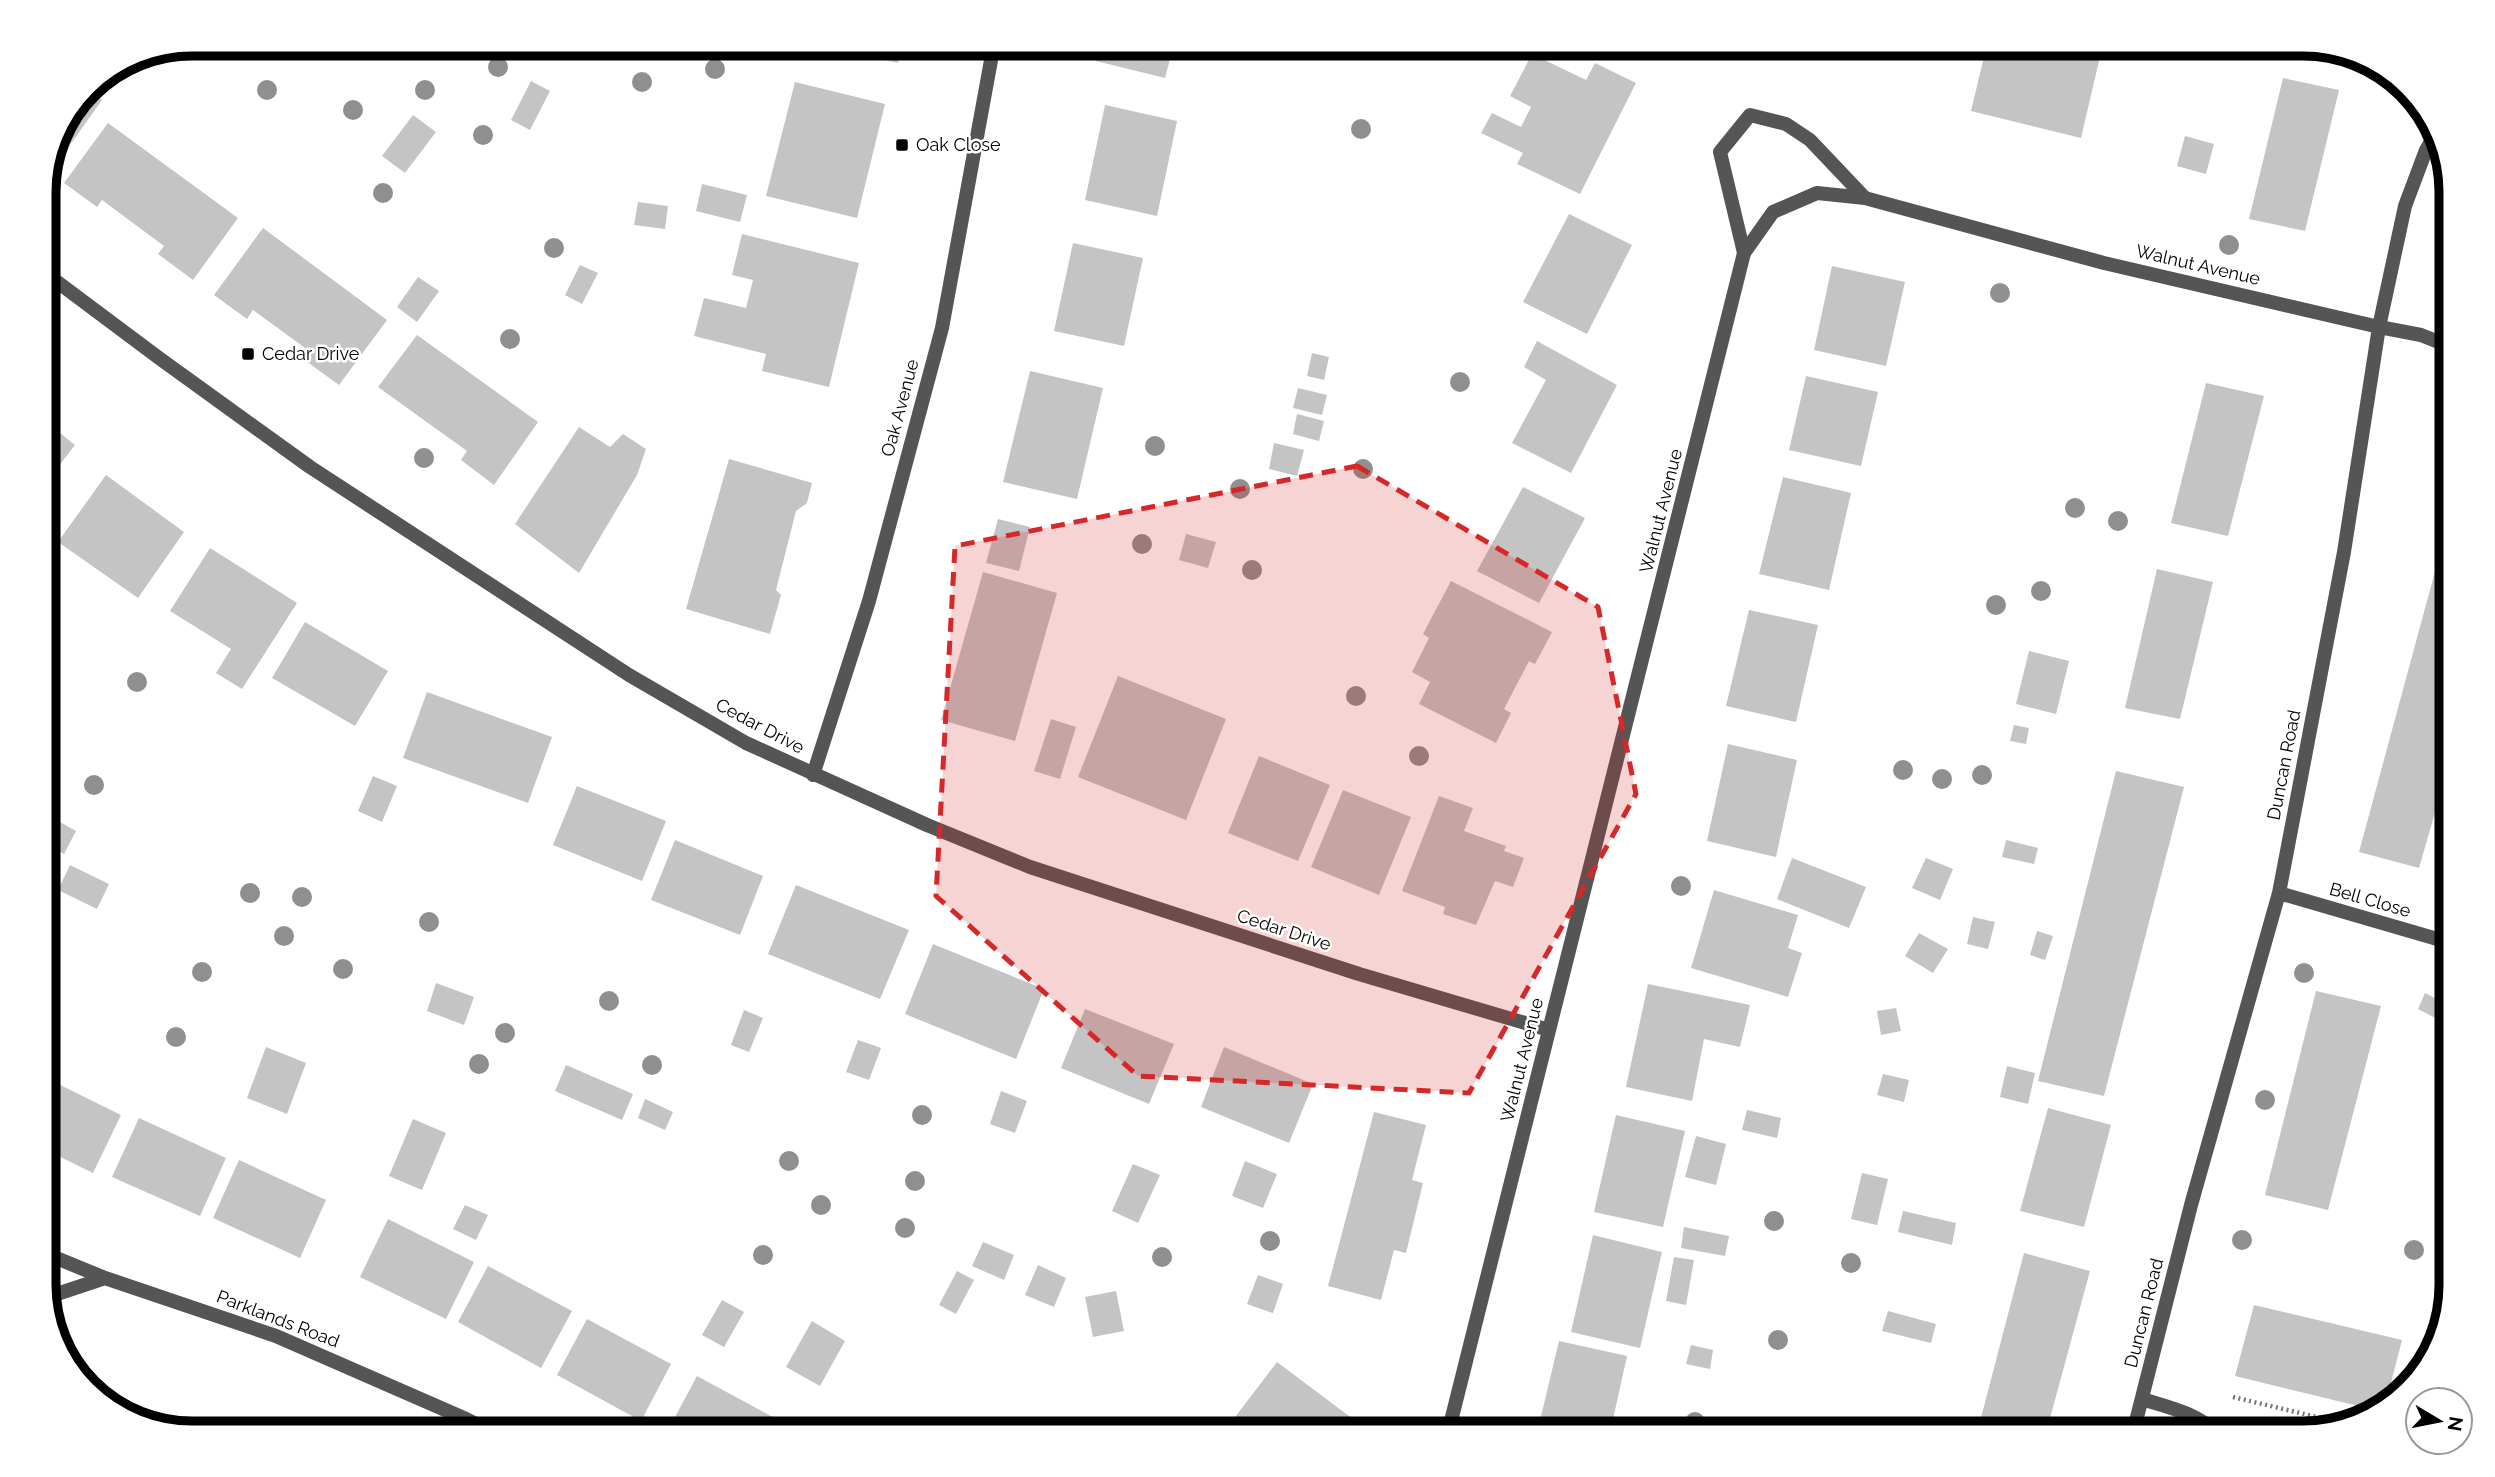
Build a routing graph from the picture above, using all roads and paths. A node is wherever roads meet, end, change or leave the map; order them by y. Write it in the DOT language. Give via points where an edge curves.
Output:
graph roads {
  1 [pos="992,56"];
  2 [pos="2430,143"];
  3 [pos="1865,198"];
  4 [pos="1744,253"];
  5 [pos="56,281"];
  6 [pos="2379,327"];
  7 [pos="2439,342"];
  8 [pos="813,775"];
  9 [pos="2279,893"];
  10 [pos="2439,940"];
  11 [pos="1549,1030"];
  12 [pos="56,1258"];
  13 [pos="105,1278"];
  14 [pos="56,1294"];
  15 [pos="2220,1394"];
  16 [pos="2142,1399"];
  17 [pos="2325,1419"];
  18 [pos="470,1421"];
  19 [pos="1451,1421"];
  20 [pos="2136,1421"];
  21 [pos="2202,1421"];
  1 -- 8 [label="street, Oak Avenue" via="942,328 869,601"];
  2 -- 6 [label="street, Duncan Road" via="2405,206"];
  3 -- 4 [label="street, Walnut Avenue" via="1817,193 1773,212"];
  3 -- 4 [label="street" via="1810,140 1786,124 1750,116 1720,152"];
  3 -- 6 [label="street, Walnut Avenue" via="2104,263"];
  4 -- 11 [label="street, Walnut Avenue"];
  5 -- 8 [label="street, Cedar Drive" via="310,467 503,595 629,676 746,743"];
  6 -- 7 [label="street, Walnut Avenue"];
  6 -- 9 [label="street, Duncan Road" via="2344,552"];
  8 -- 11 [label="street, Cedar Drive" via="1030,867 1359,974"];
  9 -- 10 [label="street, Bell Close"];
  9 -- 16 [label="street, Duncan Road"];
  11 -- 19 [label="street, Walnut Avenue"];
  12 -- 13 [label="street, Parklands Road"];
  13 -- 14 [label="street"];
  13 -- 18 [label="street, Parklands Road" via="276,1336"];
  15 -- 17 [label="path"];
  16 -- 20 [label="street, Duncan Road"];
  16 -- 21 [label="street"];
}
